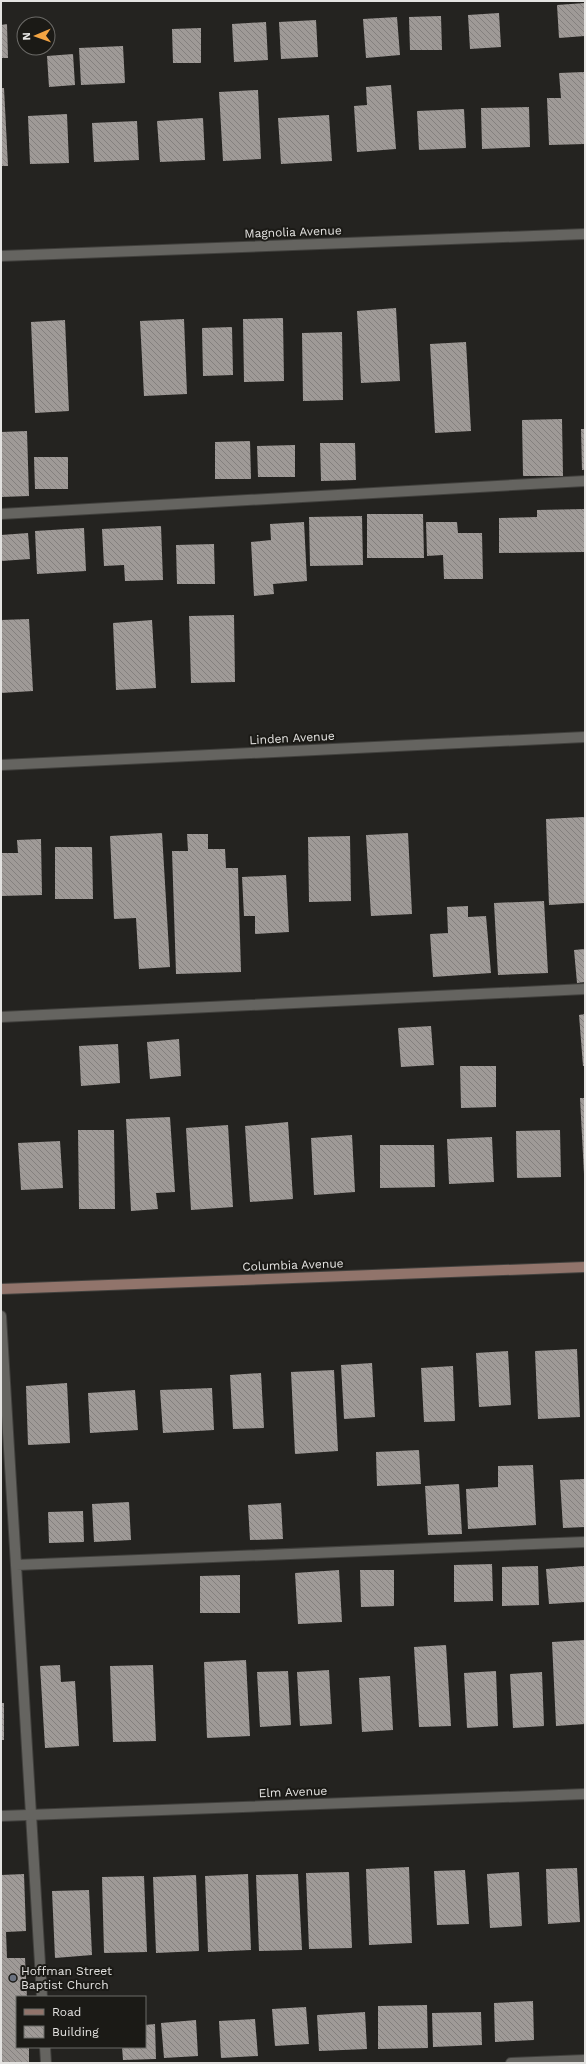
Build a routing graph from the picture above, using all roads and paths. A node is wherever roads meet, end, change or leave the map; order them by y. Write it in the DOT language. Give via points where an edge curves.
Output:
graph roads {
  1 [pos="585,234"];
  2 [pos="1,256"];
  3 [pos="585,481"];
  4 [pos="1,514"];
  5 [pos="585,737"];
  6 [pos="1,765"];
  7 [pos="585,989"];
  8 [pos="1,1017"];
  9 [pos="585,1267"];
  10 [pos="1,1289"];
  11 [pos="1,1316"];
  12 [pos="585,1542"];
  13 [pos="16,1565"];
  14 [pos="585,1794"];
  15 [pos="31,1815"];
  16 [pos="1,1816"];
  17 [pos="42,1996"];
  18 [pos="45,2048"];
  19 [pos="585,2060"];
  20 [pos="46,2063"];
  21 [pos="511,2063"];
  1 -- 2 [label="street, Magnolia Avenue"];
  3 -- 4 [label="street"];
  5 -- 6 [label="street, Linden Avenue"];
  7 -- 8 [label="street"];
  9 -- 10 [label="street, Columbia Avenue"];
  11 -- 13 [label="street"];
  12 -- 13 [label="street"];
  13 -- 15 [label="street"];
  14 -- 15 [label="street, Elm Avenue"];
  15 -- 16 [label="street, Elm Avenue"];
  15 -- 17 [label="street"];
  18 -- 20 [label="street"];
  19 -- 21 [label="street"];
}
